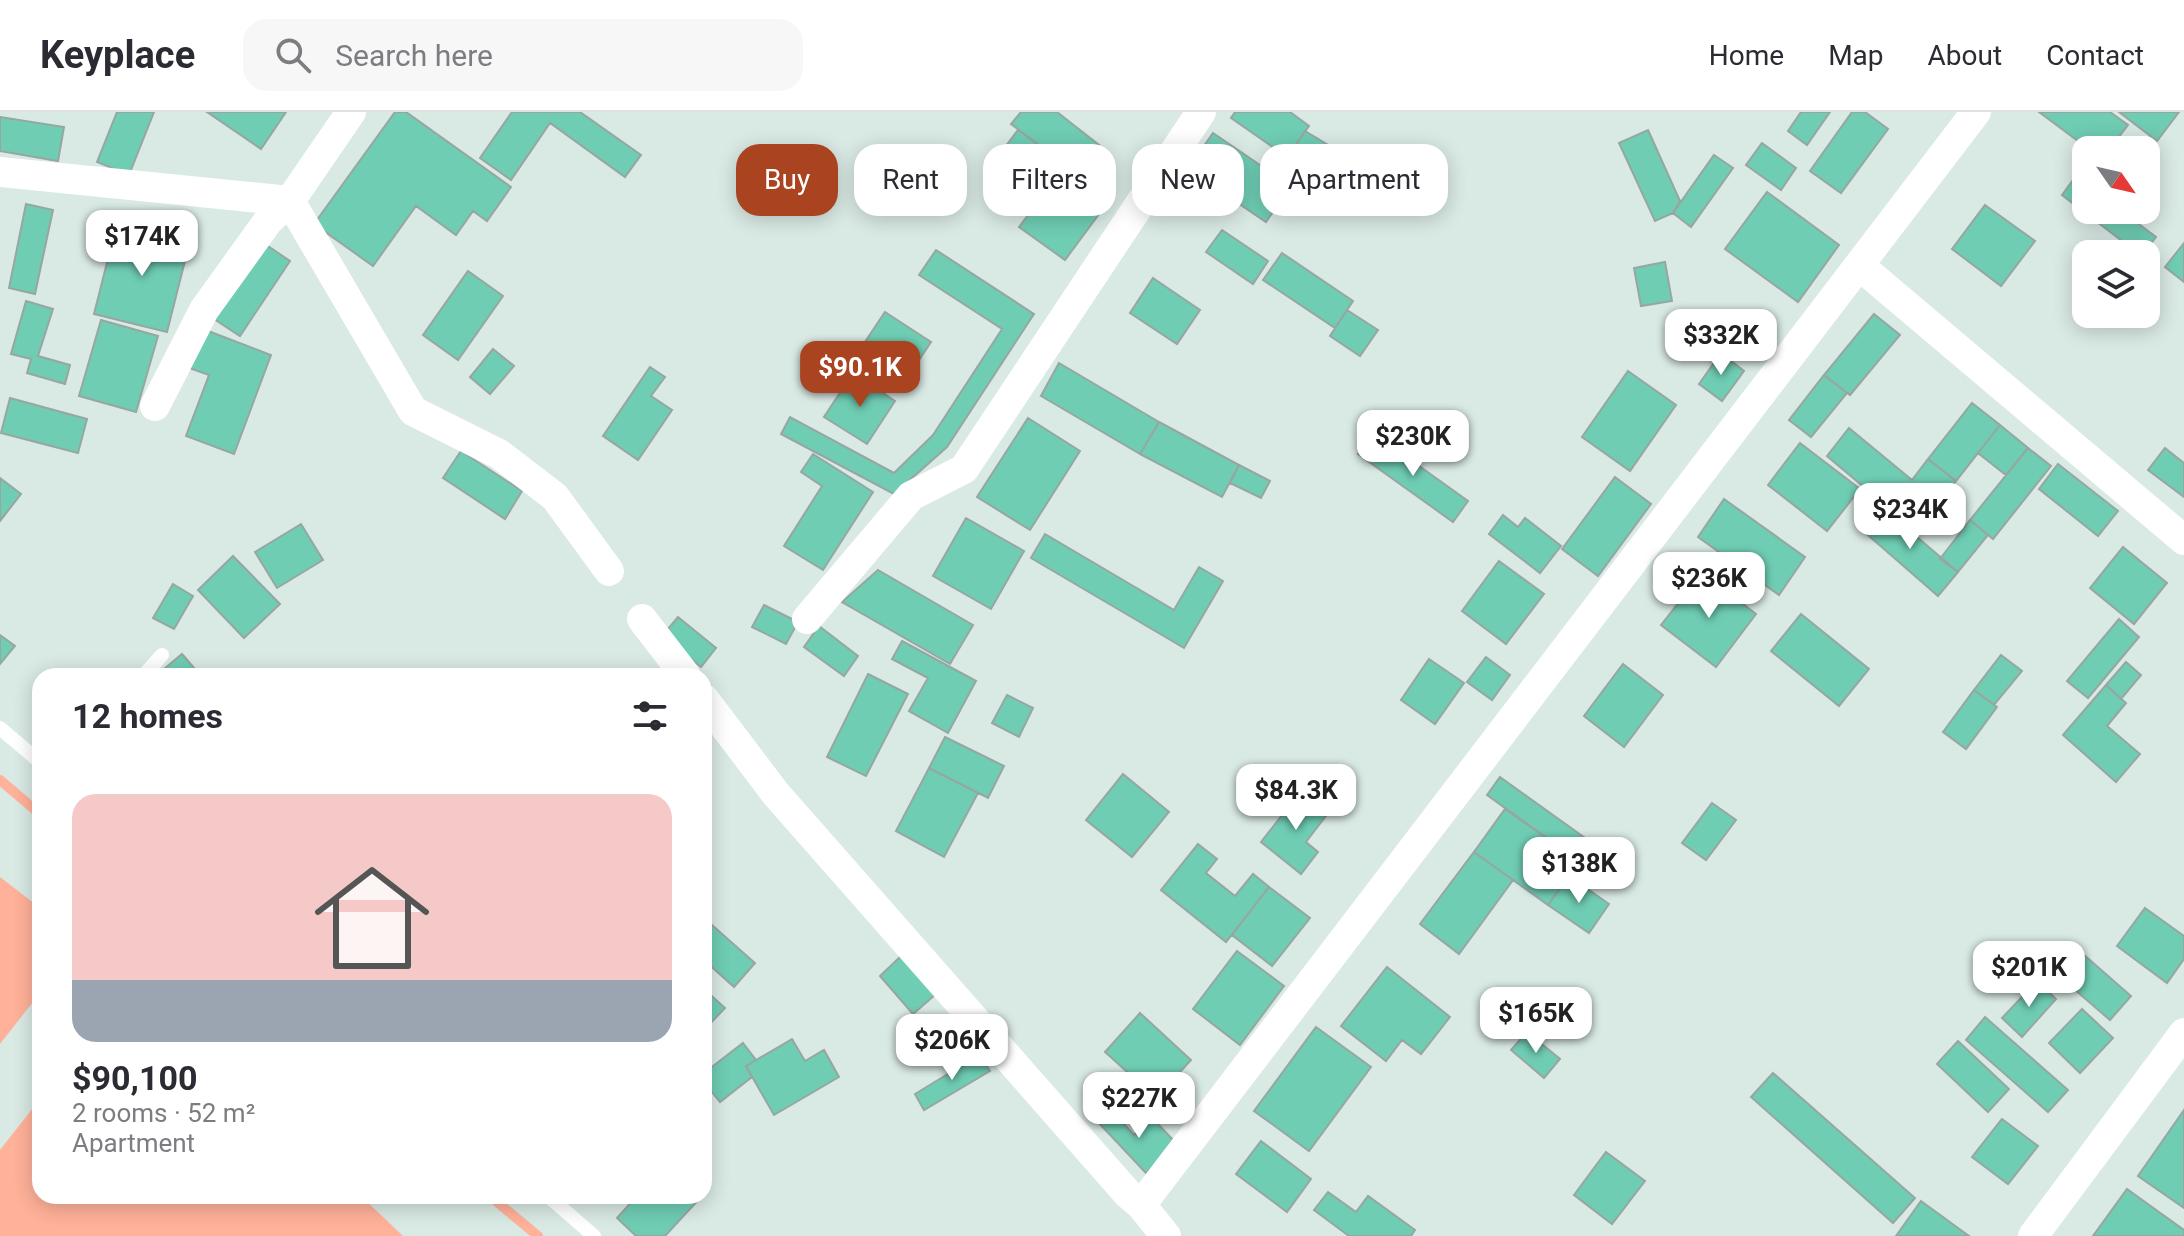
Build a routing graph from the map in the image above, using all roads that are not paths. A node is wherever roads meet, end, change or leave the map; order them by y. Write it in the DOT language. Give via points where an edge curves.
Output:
graph roads {
  1 [pos="351,112"];
  2 [pos="1201,112"];
  3 [pos="1976,112"];
  4 [pos="0,172"];
  5 [pos="290,201"];
  6 [pos="1860,266"];
  7 [pos="155,406"];
  8 [pos="2184,540"];
  9 [pos="609,571"];
  10 [pos="642,619"];
  11 [pos="807,619"];
  12 [pos="162,655"];
  13 [pos="150,668"];
  14 [pos="680,668"];
  15 [pos="712,710"];
  16 [pos="0,728"];
  17 [pos="32,755"];
  18 [pos="2184,1033"];
  19 [pos="557,1204"];
  20 [pos="1141,1205"];
  21 [pos="594,1236"];
  22 [pos="1166,1236"];
  23 [pos="2033,1236"];
  1 -- 5 [label="street"];
  2 -- 11 [label="street" via="964,469 911,496"];
  3 -- 6 [label="street"];
  4 -- 5 [label="street"];
  5 -- 7 [label="street" via="268,221 204,310"];
  5 -- 9 [label="street" via="413,411 499,454 555,497"];
  6 -- 8 [label="street"];
  6 -- 20 [label="street"];
  10 -- 14 [label="street"];
  12 -- 13 [label="lane"];
  15 -- 20 [label="street" via="776,794"];
  16 -- 17 [label="lane"];
  18 -- 23 [label="street"];
  19 -- 21 [label="lane"];
  20 -- 22 [label="street"];
}
